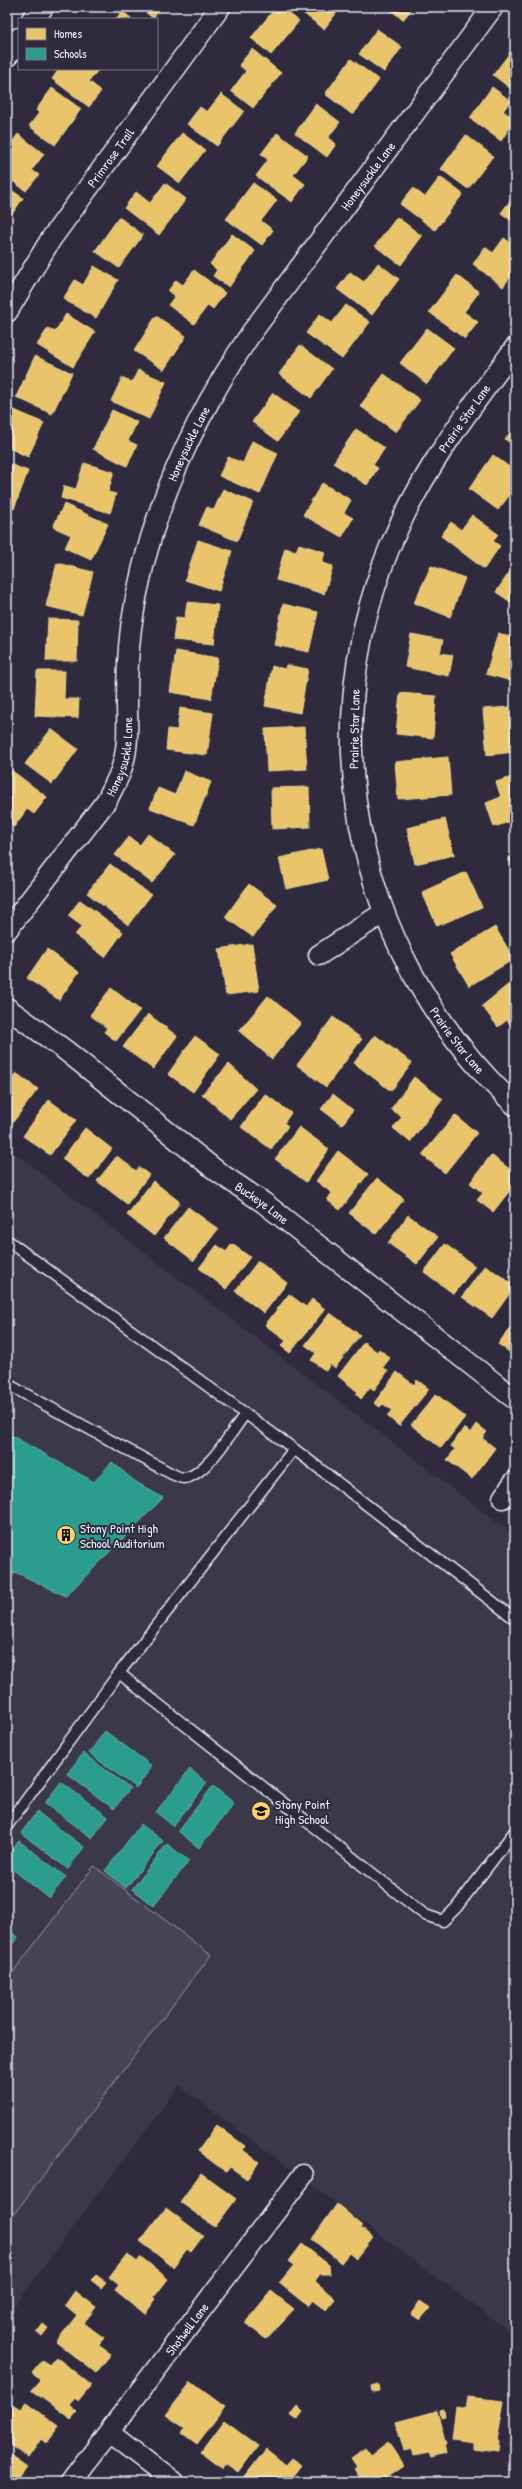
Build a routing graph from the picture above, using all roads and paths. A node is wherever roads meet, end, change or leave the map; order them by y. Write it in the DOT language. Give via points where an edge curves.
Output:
graph roads {
  1 [pos="42,7"];
  2 [pos="220,7"];
  3 [pos="493,7"];
  4 [pos="34,18"];
  5 [pos="18,40"];
  6 [pos="7,55"];
  7 [pos="7,312"];
  8 [pos="515,348"];
  9 [pos="383,913"];
  10 [pos="7,930"];
  11 [pos="319,955"];
  12 [pos="7,1008"];
  13 [pos="515,1105"];
  14 [pos="7,1240"];
  15 [pos="7,1384"];
  16 [pos="515,1399"];
  17 [pos="245,1414"];
  18 [pos="294,1449"];
  19 [pos="515,1481"];
  20 [pos="502,1498"];
  21 [pos="515,1619"];
  22 [pos="119,1673"];
  23 [pos="7,1826"];
  24 [pos="515,1831"];
  25 [pos="303,2175"];
  26 [pos="109,2433"];
  27 [pos="71,2482"];
  28 [pos="173,2482"];
  1 -- 4 [label="street"];
  2 -- 7 [label="street, Primrose Trail" via="51,238"];
  3 -- 10 [label="street, Honeysuckle Lane" via="252,332 223,374 198,420 176,467 153,531 140,579 131,629 128,665 127,742 118,778 107,800"];
  5 -- 6 [label="street"];
  8 -- 9 [label="street, Prairie Star Lane" via="456,428 411,501 377,578 364,627 355,677 353,779 360,829 371,878"];
  9 -- 11 [label="street"];
  9 -- 13 [label="street, Prairie Star Lane" via="404,960 428,1003 488,1080"];
  12 -- 16 [label="street, Buckeye Lane" via="65,1050 218,1172 264,1203"];
  14 -- 17 [label="lane"];
  15 -- 17 [label="lane" via="183,1478 195,1474 207,1465"];
  17 -- 18 [label="lane"];
  18 -- 21 [label="lane"];
  18 -- 22 [label="lane"];
  19 -- 20 [label="street"];
  22 -- 23 [label="lane"];
  22 -- 24 [label="lane" via="425,1915 443,1921 456,1908"];
  25 -- 26 [label="street, Shotwell Lane"];
  26 -- 27 [label="street, Shotwell Lane"];
  26 -- 28 [label="street"];
}
